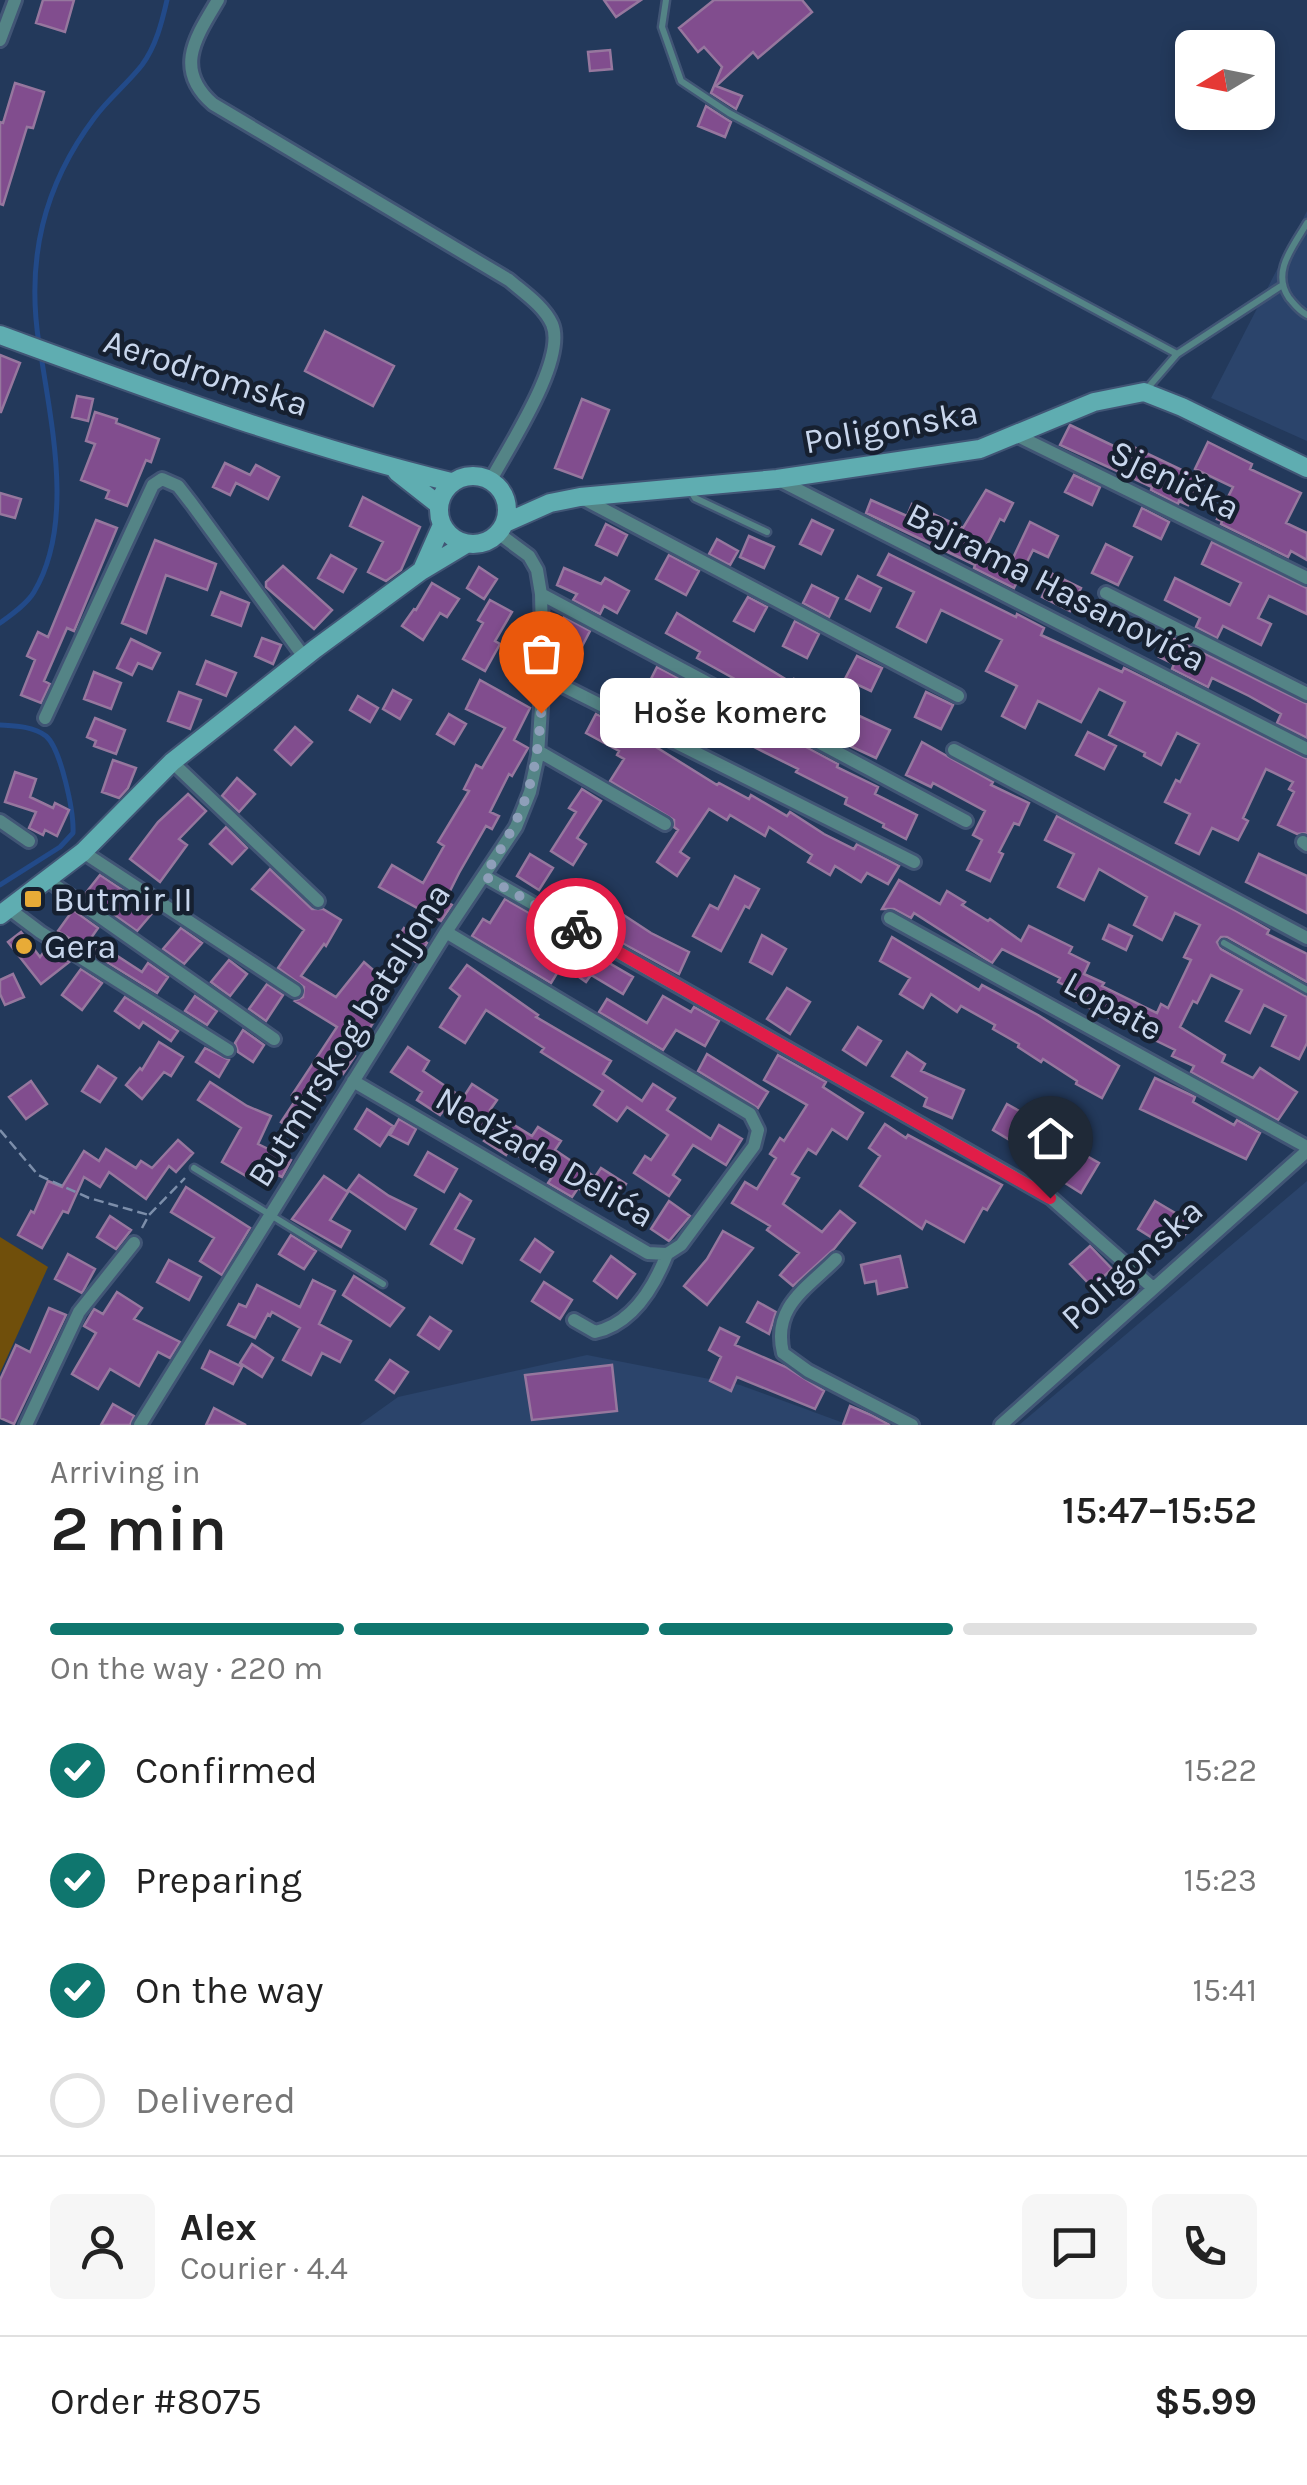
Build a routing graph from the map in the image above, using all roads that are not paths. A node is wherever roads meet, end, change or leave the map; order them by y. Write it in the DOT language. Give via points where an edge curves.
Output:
graph roads {
  1 [pos="15,0"];
  2 [pos="218,0"];
  3 [pos="666,0"];
  4 [pos="0,40"];
  5 [pos="1307,223"];
  6 [pos="1281,286"];
  7 [pos="1307,315"];
  8 [pos="0,335"];
  9 [pos="1177,354"];
  10 [pos="1144,392"];
  11 [pos="1016,436"];
  12 [pos="393,468"];
  13 [pos="1307,468"];
  14 [pos="777,479"];
  15 [pos="492,480"];
  16 [pos="451,482"];
  17 [pos="688,487"];
  18 [pos="580,497"];
  19 [pos="506,500"];
  20 [pos="550,504"];
  21 [pos="439,505"];
  22 [pos="442,525"];
  23 [pos="502,528"];
  24 [pos="767,532"];
  25 [pos="466,544"];
  26 [pos="421,571"];
  27 [pos="1307,578"];
  28 [pos="1106,593"];
  29 [pos="541,594"];
  30 [pos="304,657"];
  31 [pos="544,676"];
  32 [pos="1307,694"];
  33 [pos="958,696"];
  34 [pos="46,718"];
  35 [pos="1307,749"];
  36 [pos="954,750"];
  37 [pos="538,751"];
  38 [pos="172,762"];
  39 [pos="0,821"];
  40 [pos="966,821"];
  41 [pos="665,824"];
  42 [pos="28,841"];
  43 [pos="83,852"];
  44 [pos="914,862"];
  45 [pos="484,876"];
  46 [pos="46,879"];
  47 [pos="318,901"];
  48 [pos="4,912"];
  49 [pos="890,918"];
  50 [pos="446,932"];
  51 [pos="1307,938"];
  52 [pos="1224,943"];
  53 [pos="1307,990"];
  54 [pos="295,991"];
  55 [pos="274,1039"];
  56 [pos="228,1050"];
  57 [pos="353,1081"];
  58 [pos="1307,1149"];
  59 [pos="194,1168"];
  60 [pos="270,1218"];
  61 [pos="134,1243"];
  62 [pos="667,1254"];
  63 [pos="836,1259"];
  64 [pos="383,1284"];
  65 [pos="1153,1288"];
  66 [pos="574,1320"];
  67 [pos="26,1425"];
  68 [pos="140,1425"];
  69 [pos="912,1425"];
  70 [pos="1001,1425"];
  1 -- 4 [label="street"];
  2 -- 15 [label="street" via="192,52 193,81 201,94 508,280 550,319 556,348 549,371"];
  3 -- 9 [label="lane" via="662,27 681,81"];
  5 -- 6 [label="lane" via="1282,268"];
  6 -- 7 [label="lane"];
  6 -- 9 [label="lane"];
  8 -- 12 [label="street, Aerodromska"];
  9 -- 10 [label="lane"];
  10 -- 11 [label="street, Poligonska" via="1094,402"];
  10 -- 13 [label="street"];
  11 -- 14 [label="street, Poligonska" via="980,449"];
  11 -- 27 [label="street, Sjenička"];
  12 -- 16 [label="street, Aerodromska"];
  12 -- 21 [label="street, Aerodromska"];
  14 -- 17 [label="street, Poligonska"];
  14 -- 35 [label="street, Bajrama Hasanovića"];
  15 -- 16 [label="street" via="468,476"];
  15 -- 19 [label="street"];
  16 -- 21 [label="street"];
  17 -- 18 [label="street, Poligonska"];
  17 -- 24 [label="lane" via="696,498"];
  18 -- 20 [label="street, Poligonska"];
  18 -- 33 [label="street"];
  19 -- 20 [label="street, Poligonska"];
  19 -- 23 [label="street"];
  20 -- 23 [label="street, Poligonska"];
  21 -- 22 [label="street"];
  22 -- 25 [label="street"];
  22 -- 26 [label="street"];
  23 -- 25 [label="street"];
  23 -- 29 [label="street, Butmirskog bataljona" via="529,556"];
  25 -- 26 [label="street"];
  26 -- 30 [label="street"];
  28 -- 32 [label="street"];
  29 -- 31 [label="street, Butmirskog bataljona"];
  29 -- 40 [label="street"];
  30 -- 34 [label="street" via="178,486 162,479 153,485"];
  30 -- 38 [label="street"];
  31 -- 37 [label="street, Butmirskog bataljona"];
  31 -- 44 [label="street"];
  36 -- 51 [label="street"];
  37 -- 41 [label="street"];
  37 -- 45 [label="street, Butmirskog bataljona" via="516,827"];
  38 -- 43 [label="street"];
  38 -- 47 [label="street"];
  39 -- 42 [label="street"];
  43 -- 46 [label="street"];
  43 -- 54 [label="street"];
  45 -- 50 [label="street, Butmirskog bataljona"];
  45 -- 65 [label="street" via="1050,1198"];
  46 -- 48 [label="street"];
  46 -- 55 [label="street"];
  48 -- 56 [label="street"];
  49 -- 58 [label="street, Lopate"];
  50 -- 57 [label="street, Butmirskog bataljona"];
  50 -- 62 [label="street, Nedžada Delića" via="750,1114 758,1130 754,1146 682,1245"];
  52 -- 53 [label="lane"];
  57 -- 60 [label="street, Butmirskog bataljona"];
  57 -- 62 [label="street, Nedžada Delića" via="648,1253"];
  58 -- 65 [label="street, Poligonska"];
  59 -- 60 [label="lane"];
  60 -- 64 [label="lane"];
  60 -- 68 [label="street, Butmirskog bataljona"];
  61 -- 67 [label="street" via="79,1312"];
  62 -- 66 [label="street" via="655,1284 616,1328 595,1332"];
  63 -- 69 [label="street" via="786,1308 778,1334 783,1353"];
  65 -- 70 [label="street, Poligonska"];
}
